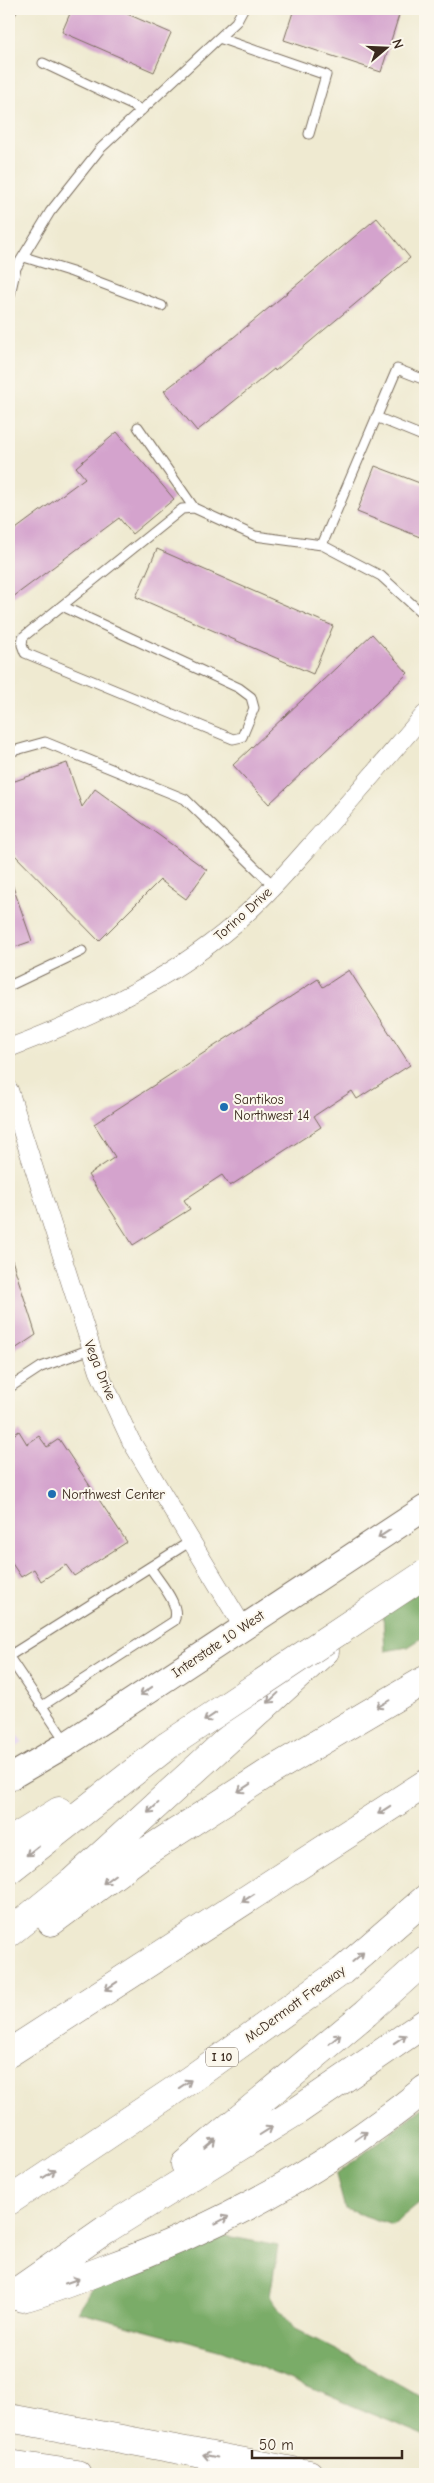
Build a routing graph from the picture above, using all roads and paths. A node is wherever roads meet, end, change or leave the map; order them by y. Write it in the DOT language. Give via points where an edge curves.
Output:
graph roads {
  1 [pos="13,9"];
  2 [pos="243,9"];
  3 [pos="9,15"];
  4 [pos="219,38"];
  5 [pos="43,63"];
  6 [pos="142,110"];
  7 [pos="308,134"];
  8 [pos="24,257"];
  9 [pos="9,299"];
  10 [pos="162,306"];
  11 [pos="425,380"];
  12 [pos="376,417"];
  13 [pos="138,427"];
  14 [pos="425,437"];
  15 [pos="194,508"];
  16 [pos="322,545"];
  17 [pos="62,606"];
  18 [pos="425,616"];
  19 [pos="425,714"];
  20 [pos="9,752"];
  21 [pos="274,886"];
  22 [pos="82,951"];
  23 [pos="9,986"];
  24 [pos="9,1048"];
  25 [pos="9,1090"];
  26 [pos="91,1349"];
  27 [pos="9,1388"];
  28 [pos="425,1508"];
  29 [pos="191,1541"];
  30 [pos="425,1558"];
  31 [pos="150,1567"];
  32 [pos="425,1574"];
  33 [pos="243,1627"];
  34 [pos="9,1656"];
  35 [pos="425,1680"];
  36 [pos="42,1706"];
  37 [pos="67,1744"];
  38 [pos="167,1746"];
  39 [pos="9,1778"];
  40 [pos="425,1784"];
  41 [pos="9,1842"];
  42 [pos="9,1870"];
  43 [pos="425,1899"];
  44 [pos="9,1933"];
  45 [pos="9,1951"];
  46 [pos="425,1960"];
  47 [pos="425,2022"];
  48 [pos="9,2053"];
  49 [pos="425,2089"];
  50 [pos="9,2201"];
  51 [pos="105,2230"];
  52 [pos="9,2297"];
  53 [pos="9,2301"];
  54 [pos="9,2419"];
  55 [pos="9,2464"];
  56 [pos="76,2474"];
  57 [pos="204,2474"];
  58 [pos="309,2474"];
  1 -- 3 [label="lane"];
  2 -- 4 [label="lane" via="236,22"];
  4 -- 6 [label="lane"];
  4 -- 7 [label="lane" via="326,76"];
  5 -- 6 [label="lane"];
  6 -- 8 [label="lane" via="100,149 50,212"];
  8 -- 9 [label="lane" via="16,268"];
  8 -- 10 [label="lane"];
  11 -- 12 [label="lane" via="397,369"];
  12 -- 14 [label="lane"];
  12 -- 16 [label="lane"];
  13 -- 15 [label="lane"];
  15 -- 16 [label="lane" via="255,536"];
  15 -- 17 [label="lane" via="182,509"];
  16 -- 18 [label="lane" via="381,576"];
  17 -- 17 [label="lane" via="23,637 25,653 233,739 242,738 254,708 251,697 239,688"];
  19 -- 21 [label="street, Torino Drive"];
  20 -- 21 [label="lane" via="45,742 185,799"];
  21 -- 24 [label="street, Torino Drive" via="235,924 180,965 70,1024"];
  22 -- 23 [label="lane"];
  25 -- 26 [label="street, Vega Drive"];
  26 -- 27 [label="lane" via="41,1367"];
  26 -- 29 [label="street, Vega Drive" via="131,1441"];
  28 -- 33 [label="main road, Interstate 10 West, one-way"];
  29 -- 31 [label="lane"];
  29 -- 33 [label="street, Vega Drive"];
  30 -- 44 [label="highway, one-way" via="72,1882"];
  31 -- 34 [label="lane"];
  31 -- 36 [label="lane" via="176,1607 174,1621"];
  32 -- 38 [label="highway, one-way, bridge"];
  33 -- 37 [label="main road, Interstate 10 West, one-way"];
  34 -- 36 [label="lane"];
  35 -- 45 [label="highway, one-way" via="144,1853"];
  36 -- 37 [label="lane"];
  37 -- 39 [label="main road, Interstate 10 West"];
  38 -- 41 [label="highway"];
  38 -- 42 [label="highway, one-way"];
  40 -- 48 [label="highway, one-way"];
  50 -- 43 [label="highway, McDermott Freeway / I 10, one-way" via="191,2079 342,1971"];
  51 -- 46 [label="highway, one-way"];
  51 -- 47 [label="highway, one-way" via="297,2111"];
  53 -- 49 [label="highway, one-way" via="150,2253 215,2224 290,2184"];
  51 -- 52 [label="highway"];
  54 -- 57 [label="highway"];
  58 -- 54 [label="highway, one-way"];
  55 -- 56 [label="highway"];
}
